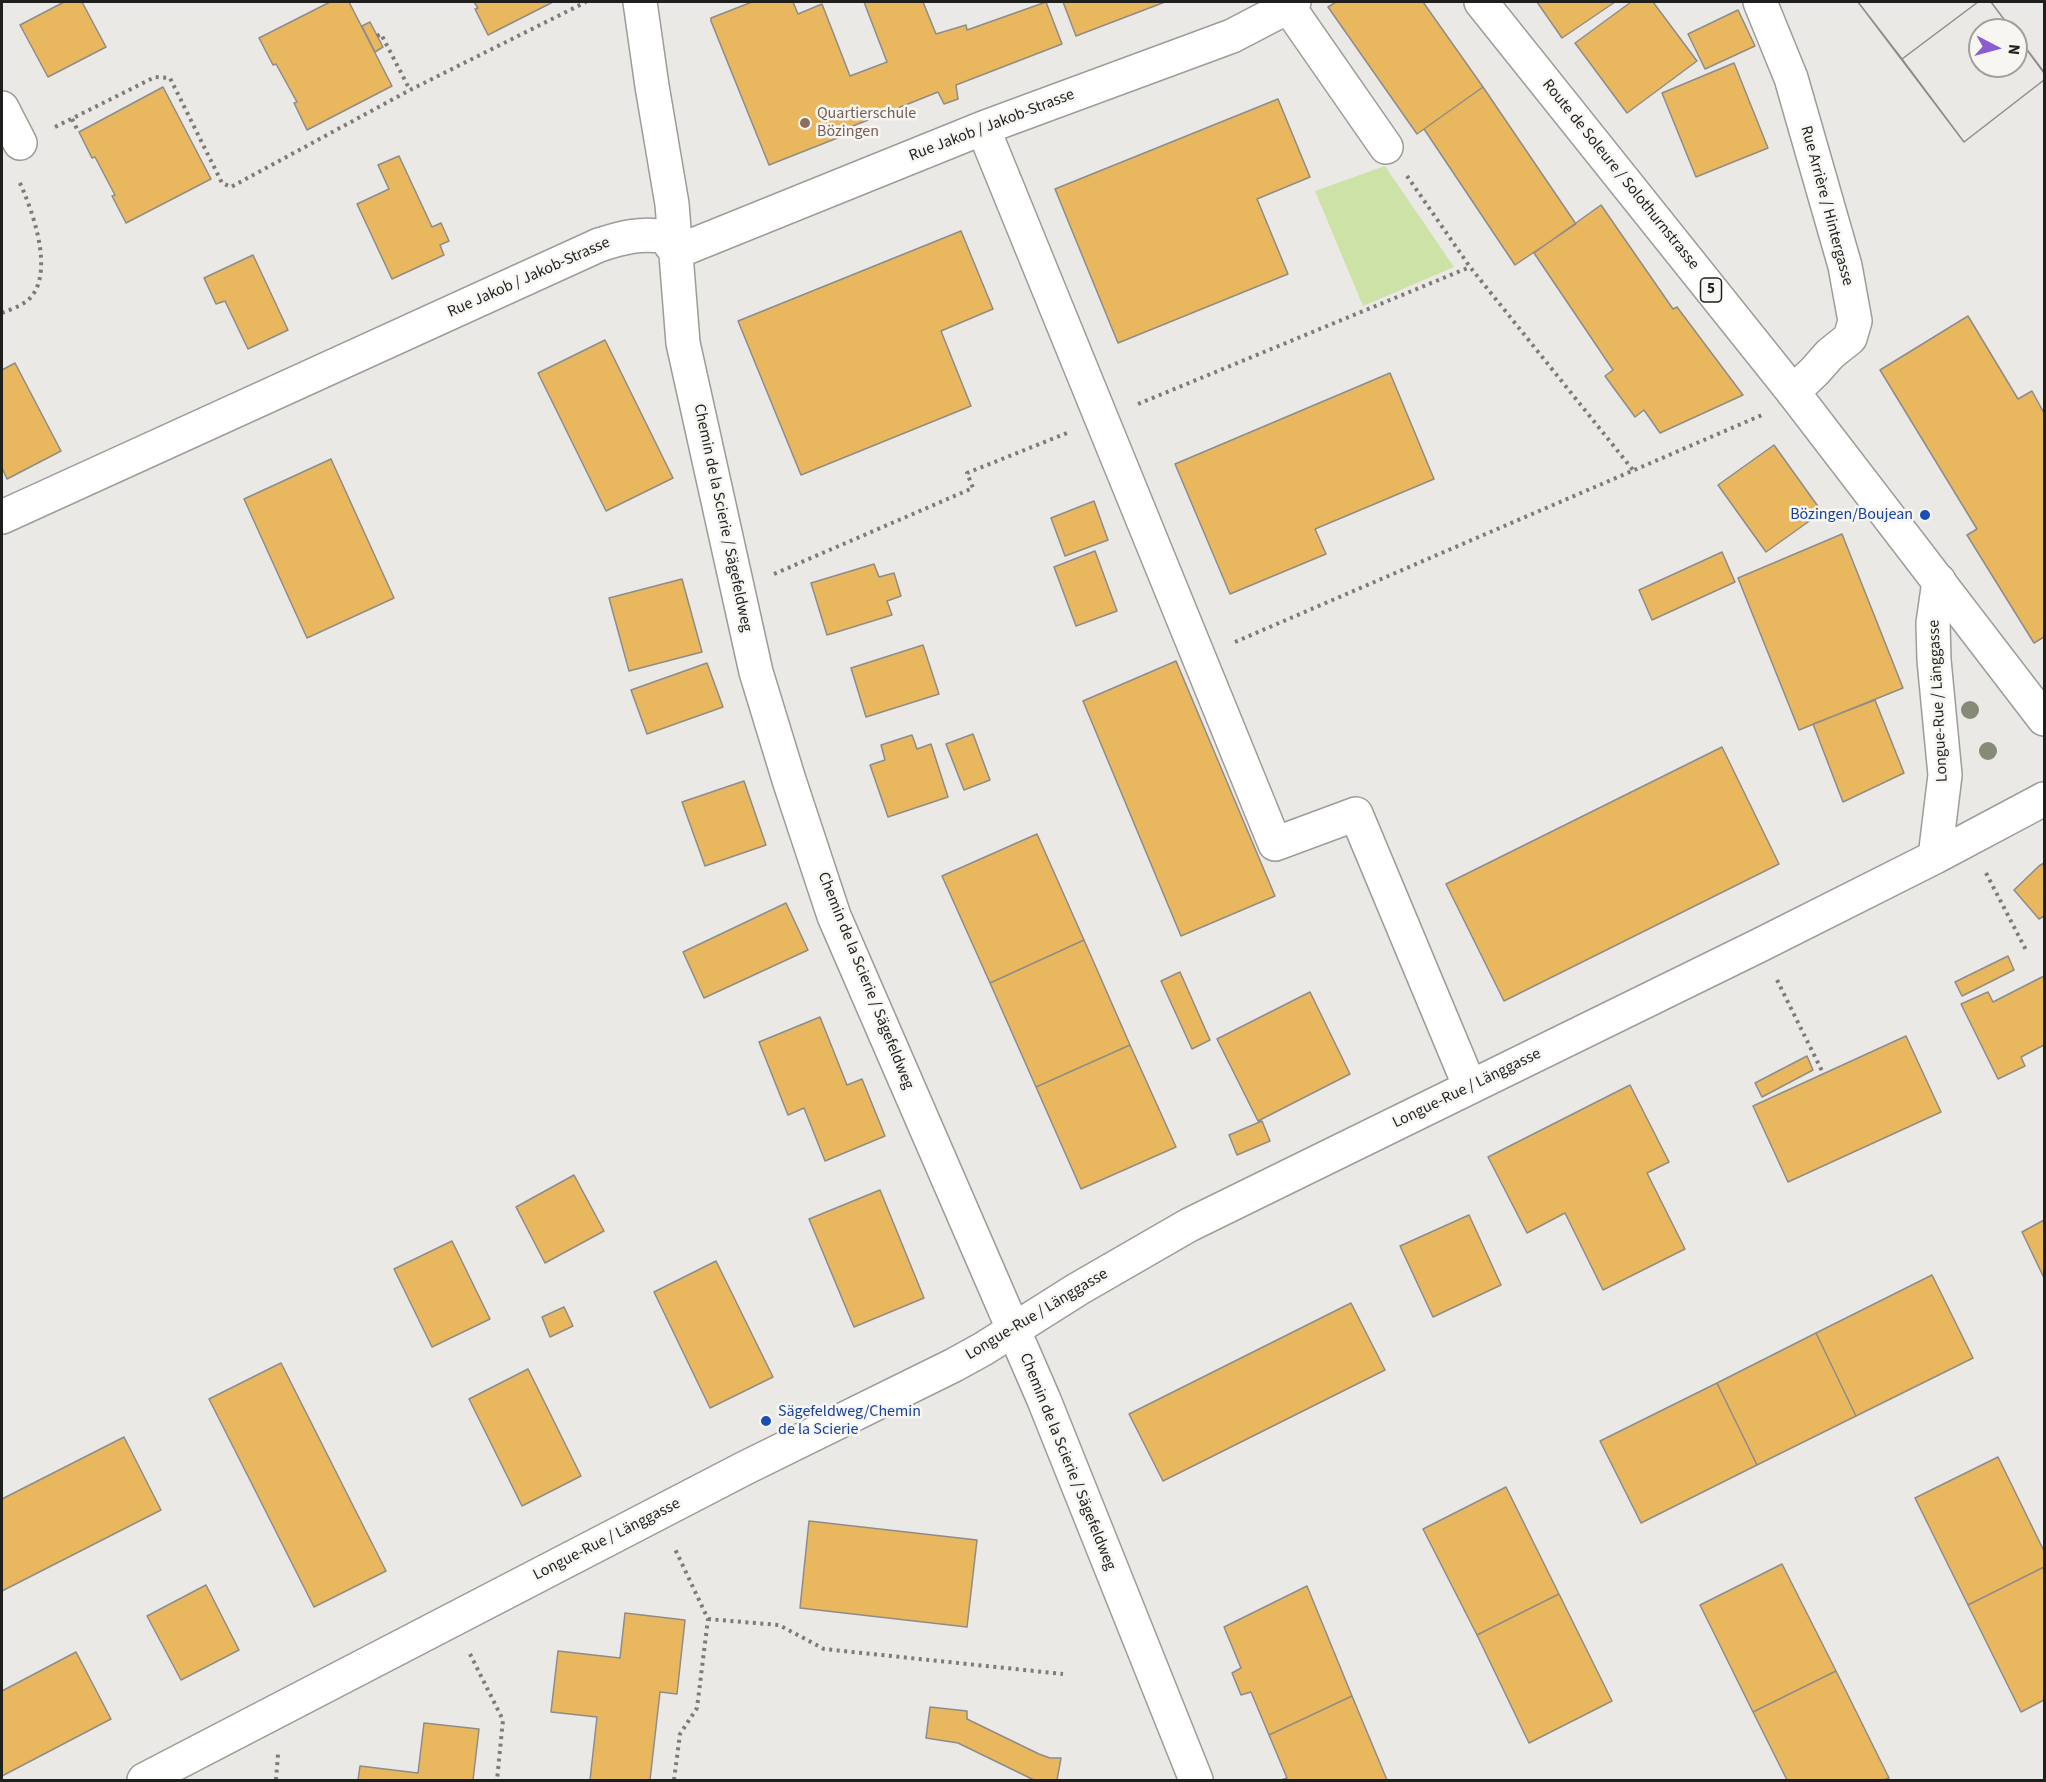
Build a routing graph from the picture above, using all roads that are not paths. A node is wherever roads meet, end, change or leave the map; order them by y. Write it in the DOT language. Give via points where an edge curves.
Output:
graph roads {
  1 [pos="640,2"];
  2 [pos="1481,2"];
  3 [pos="1760,2"];
  4 [pos="1291,4"];
  5 [pos="2,108"];
  6 [pos="982,128"];
  7 [pos="20,143"];
  8 [pos="1386,147"];
  9 [pos="676,252"];
  10 [pos="1780,402"];
  11 [pos="2,517"];
  12 [pos="1939,581"];
  13 [pos="2044,719"];
  14 [pos="2044,799"];
  15 [pos="1935,857"];
  16 [pos="1470,1087"];
  17 [pos="1013,1331"];
  18 [pos="144,1780"];
  19 [pos="1196,1780"];
  1 -- 9 [label="street, Chemin de la Scierie / Sägefeldweg"];
  2 -- 10 [label="street, Route de Soleure / Solothurnstrasse / 5"];
  3 -- 10 [label="street, Rue Arrière / Hintergasse" via="1791,78 1845,266 1855,321 1850,338"];
  4 -- 6 [label="street, Rue Jakob / Jakob-Strasse" via="1232,36"];
  4 -- 8 [label="street"];
  5 -- 7 [label="street"];
  6 -- 9 [label="street, Rue Jakob / Jakob-Strasse"];
  6 -- 16 [label="street" via="1275,844 1356,814"];
  9 -- 11 [label="street, Rue Jakob / Jakob-Strasse" via="664,237 651,234 599,245"];
  9 -- 17 [label="street, Chemin de la Scierie / Sägefeldweg" via="683,343 756,672 789,780 834,916"];
  10 -- 12 [label="street, Route de Soleure / Solothurnstrasse / 5"];
  12 -- 13 [label="street, Route de Soleure / Solothurnstrasse / 5"];
  12 -- 15 [label="street, Longue-Rue / Länggasse" via="1933,622 1945,775"];
  14 -- 15 [label="street, Longue-Rue / Länggasse"];
  15 -- 16 [label="street, Longue-Rue / Länggasse"];
  16 -- 17 [label="street, Longue-Rue / Länggasse" via="1189,1225"];
  17 -- 18 [label="street, Longue-Rue / Länggasse" via="954,1365 745,1468"];
  17 -- 19 [label="street, Chemin de la Scierie / Sägefeldweg"];
}
